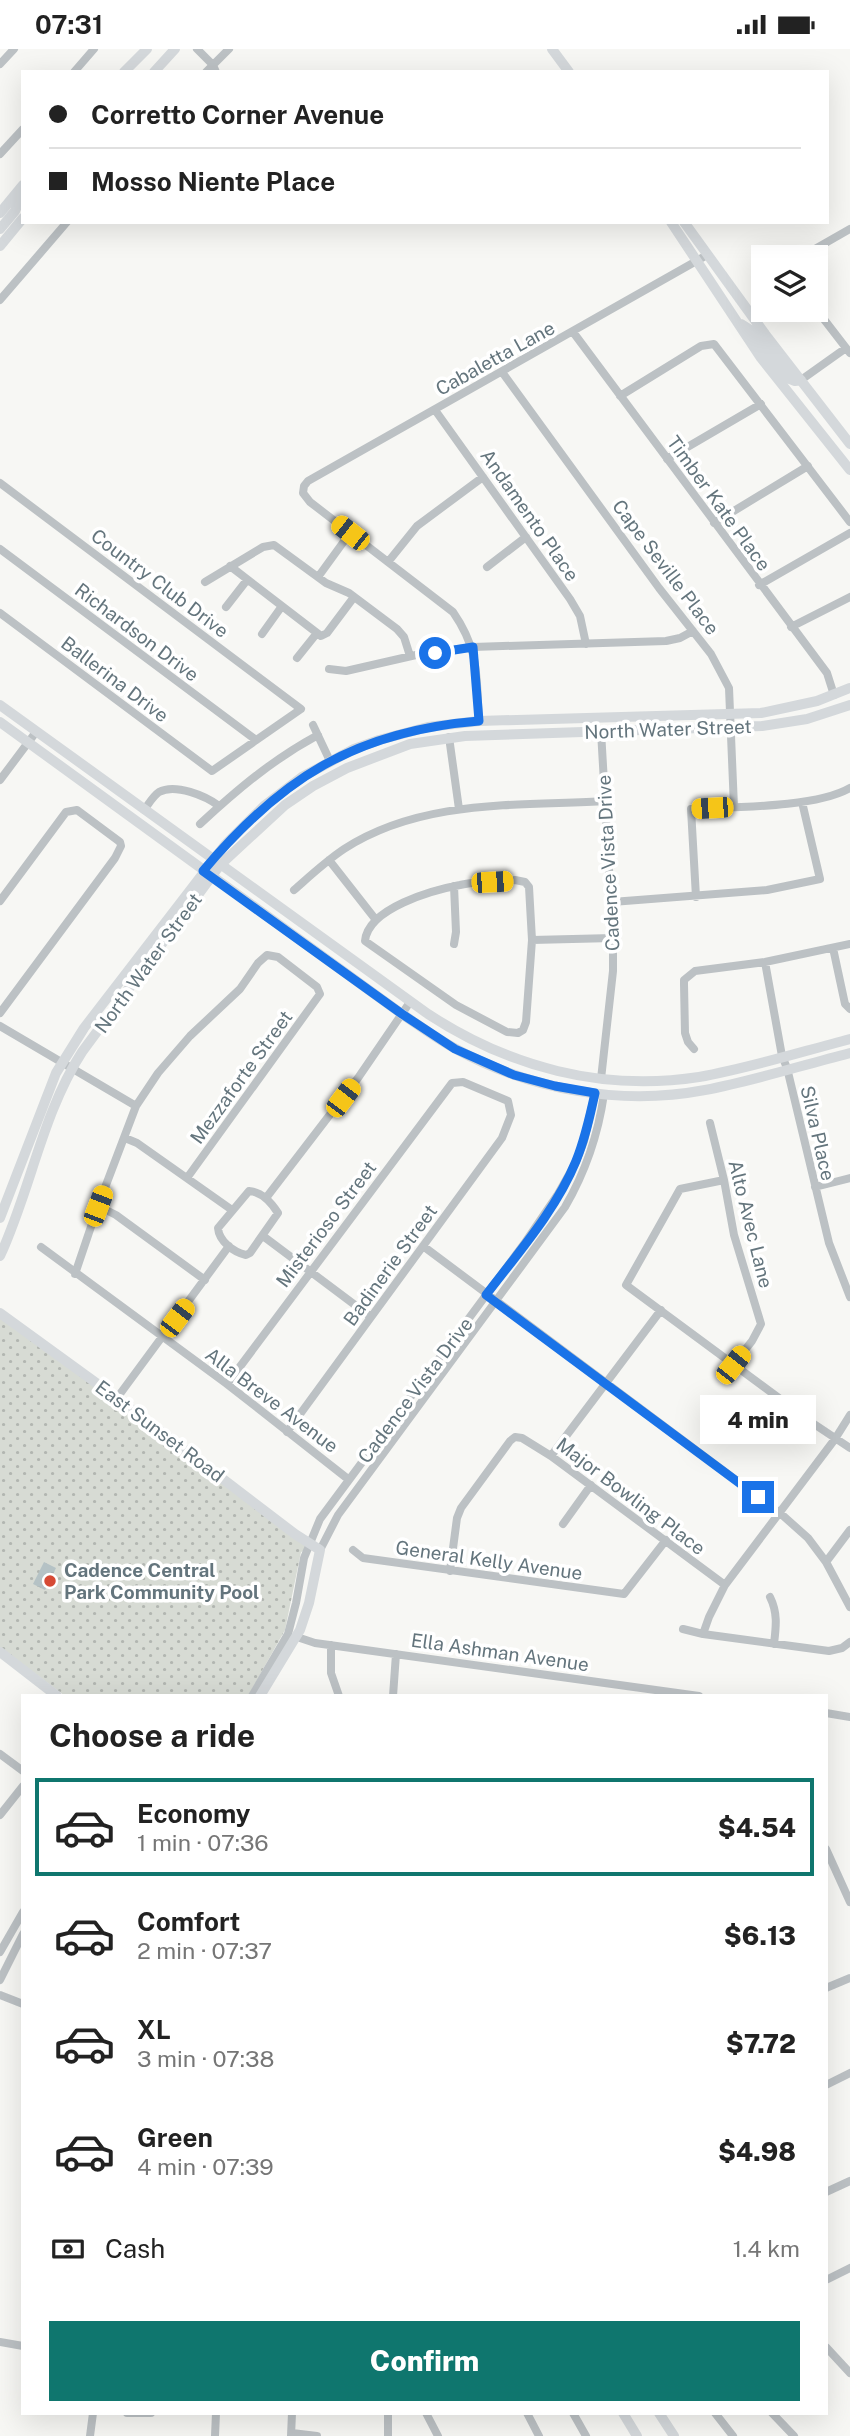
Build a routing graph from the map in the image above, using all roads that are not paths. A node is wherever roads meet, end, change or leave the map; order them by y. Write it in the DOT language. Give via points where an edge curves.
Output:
graph roads {
  1 [pos="14,49"];
  2 [pos="94,49"];
  3 [pos="146,49"];
  4 [pos="175,49"];
  5 [pos="197,49"];
  6 [pos="229,49"];
  7 [pos="552,49"];
  8 [pos="0,64"];
  9 [pos="212,69"];
  10 [pos="76,70"];
  11 [pos="126,70"];
  12 [pos="156,70"];
  13 [pos="568,70"];
  14 [pos="21,131"];
  15 [pos="0,154"];
  16 [pos="21,187"];
  17 [pos="21,197"];
  18 [pos="0,213"];
  19 [pos="21,220"];
  20 [pos="64,224"];
  21 [pos="673,224"];
  22 [pos="685,224"];
  23 [pos="0,229"];
  24 [pos="850,229"];
  25 [pos="822,245"];
  26 [pos="0,246"];
  27 [pos="702,258"];
  28 [pos="0,300"];
  29 [pos="736,321"];
  30 [pos="826,322"];
  31 [pos="573,332"];
  32 [pos="848,351"];
  33 [pos="502,372"];
  34 [pos="801,380"];
  35 [pos="620,396"];
  36 [pos="761,404"];
  37 [pos="435,410"];
  38 [pos="850,444"];
  39 [pos="667,460"];
  40 [pos="808,466"];
  41 [pos="850,470"];
  42 [pos="483,477"];
  43 [pos="0,483"];
  44 [pos="850,522"];
  45 [pos="714,523"];
  46 [pos="350,533"];
  47 [pos="850,533"];
  48 [pos="526,537"];
  49 [pos="0,549"];
  50 [pos="388,562"];
  51 [pos="230,566"];
  52 [pos="487,567"];
  53 [pos="318,577"];
  54 [pos="247,580"];
  55 [pos="205,582"];
  56 [pos="759,585"];
  57 [pos="354,597"];
  58 [pos="850,597"];
  59 [pos="282,606"];
  60 [pos="226,607"];
  61 [pos="0,613"];
  62 [pos="791,627"];
  63 [pos="693,631"];
  64 [pos="317,633"];
  65 [pos="262,634"];
  66 [pos="586,644"];
  67 [pos="473,647"];
  68 [pos="410,656"];
  69 [pos="298,658"];
  70 [pos="329,669"];
  71 [pos="850,688"];
  72 [pos="834,695"];
  73 [pos="0,705"];
  74 [pos="850,705"];
  75 [pos="731,713"];
  76 [pos="654,715"];
  77 [pos="479,721"];
  78 [pos="0,722"];
  79 [pos="313,725"];
  80 [pos="762,726"];
  81 [pos="731,727"];
  82 [pos="601,731"];
  83 [pos="36,732"];
  84 [pos="318,735"];
  85 [pos="450,737"];
  86 [pos="256,740"];
  87 [pos="28,743"];
  88 [pos="330,761"];
  89 [pos="0,780"];
  90 [pos="850,788"];
  91 [pos="606,801"];
  92 [pos="802,802"];
  93 [pos="219,806"];
  94 [pos="734,807"];
  95 [pos="459,809"];
  96 [pos="144,810"];
  97 [pos="200,824"];
  98 [pos="329,860"];
  99 [pos="216,862"];
  100 [pos="207,874"];
  101 [pos="454,886"];
  102 [pos="294,890"];
  103 [pos="696,897"];
  104 [pos="0,901"];
  105 [pos="612,902"];
  106 [pos="376,920"];
  107 [pos="614,938"];
  108 [pos="533,940"];
  109 [pos="454,944"];
  110 [pos="850,944"];
  111 [pos="833,948"];
  112 [pos="765,962"];
  113 [pos="410,1002"];
  114 [pos="849,1009"];
  115 [pos="0,1013"];
  116 [pos="402,1014"];
  117 [pos="0,1026"];
  118 [pos="850,1039"];
  119 [pos="694,1049"];
  120 [pos="850,1053"];
  121 [pos="782,1056"];
  122 [pos="67,1064"];
  123 [pos="787,1068"];
  124 [pos="601,1079"];
  125 [pos="535,1081"];
  126 [pos="649,1081"];
  127 [pos="452,1083"];
  128 [pos="599,1094"];
  129 [pos="136,1106"];
  130 [pos="710,1123"];
  131 [pos="125,1138"];
  132 [pos="187,1178"];
  133 [pos="850,1178"];
  134 [pos="724,1180"];
  135 [pos="815,1187"];
  136 [pos="266,1198"];
  137 [pos="98,1206"];
  138 [pos="232,1210"];
  139 [pos="0,1218"];
  140 [pos="263,1235"];
  141 [pos="229,1246"];
  142 [pos="423,1246"];
  143 [pos="41,1247"];
  144 [pos="0,1256"];
  145 [pos="312,1270"];
  146 [pos="75,1273"];
  147 [pos="205,1280"];
  148 [pos="486,1295"];
  149 [pos="850,1297"];
  150 [pos="495,1302"];
  151 [pos="661,1310"];
  152 [pos="0,1313"];
  153 [pos="371,1317"];
  154 [pos="163,1338"];
  155 [pos="733,1365"];
  156 [pos="606,1383"];
  157 [pos="227,1384"];
  158 [pos="117,1398"];
  159 [pos="850,1415"];
  160 [pos="288,1431"];
  161 [pos="835,1439"];
  162 [pos="850,1448"];
  163 [pos="551,1455"];
  164 [pos="348,1479"];
  165 [pos="591,1485"];
  166 [pos="779,1514"];
  167 [pos="563,1524"];
  168 [pos="850,1530"];
  169 [pos="666,1540"];
  170 [pos="309,1543"];
  171 [pos="320,1550"];
  172 [pos="353,1550"];
  173 [pos="826,1562"];
  174 [pos="450,1571"];
  175 [pos="725,1585"];
  176 [pos="769,1597"];
  177 [pos="850,1607"];
  178 [pos="683,1629"];
  179 [pos="703,1634"];
  180 [pos="297,1637"];
  181 [pos="850,1641"];
  182 [pos="774,1644"];
  183 [pos="331,1645"];
  184 [pos="0,1652"];
  185 [pos="396,1654"];
  186 [pos="666,1693"];
  187 [pos="54,1694"];
  188 [pos="253,1694"];
  189 [pos="261,1694"];
  190 [pos="338,1694"];
  191 [pos="393,1694"];
  192 [pos="828,1713"];
  193 [pos="850,1717"];
  194 [pos="0,1754"];
  195 [pos="21,1770"];
  196 [pos="21,1789"];
  197 [pos="0,1815"];
  198 [pos="828,1853"];
  199 [pos="850,1902"];
  200 [pos="21,1915"];
  201 [pos="21,1938"];
  202 [pos="0,1952"];
  203 [pos="850,1978"];
  204 [pos="0,1980"];
  205 [pos="828,1987"];
  206 [pos="0,1995"];
  207 [pos="21,2003"];
  208 [pos="850,2073"];
  209 [pos="828,2084"];
  210 [pos="850,2181"];
  211 [pos="828,2191"];
  212 [pos="850,2268"];
  213 [pos="828,2279"];
  214 [pos="0,2342"];
  215 [pos="21,2346"];
  216 [pos="828,2349"];
  217 [pos="849,2370"];
  218 [pos="93,2415"];
  219 [pos="216,2415"];
  220 [pos="292,2415"];
  221 [pos="388,2415"];
  222 [pos="427,2415"];
  223 [pos="528,2415"];
  224 [pos="574,2415"];
  225 [pos="624,2415"];
  226 [pos="660,2415"];
  227 [pos="717,2415"];
  228 [pos="774,2415"];
  229 [pos="291,2435"];
  230 [pos="90,2436"];
  231 [pos="215,2436"];
  232 [pos="317,2436"];
  233 [pos="388,2436"];
  234 [pos="438,2436"];
  235 [pos="539,2436"];
  236 [pos="586,2436"];
  237 [pos="637,2436"];
  238 [pos="674,2436"];
  239 [pos="733,2436"];
  240 [pos="794,2436"];
  1 -- 8 [label="street"];
  2 -- 10 [label="street"];
  3 -- 11 [label="main road"];
  4 -- 12 [label="main road"];
  5 -- 9 [label="street"];
  6 -- 9 [label="street"];
  7 -- 13 [label="main road"];
  14 -- 15 [label="street"];
  16 -- 18 [label="main road"];
  17 -- 23 [label="main road"];
  19 -- 26 [label="main road"];
  20 -- 28 [label="street"];
  21 -- 27 [label="main road"];
  22 -- 27 [label="main road"];
  24 -- 25 [label="street"];
  27 -- 29 [label="main road"];
  27 -- 31 [label="street, Cabaletta Lane"];
  27 -- 34 [label="main road"];
  29 -- 34 [label="main road" via="752,331 790,379"];
  29 -- 41 [label="main road"];
  30 -- 32 [label="street"];
  31 -- 33 [label="street, Cabaletta Lane"];
  31 -- 35 [label="street, Timber Kate Place"];
  32 -- 34 [label="street"];
  33 -- 37 [label="street, Cabaletta Lane"];
  33 -- 63 [label="street, Cape Seville Place"];
  34 -- 38 [label="main road"];
  35 -- 36 [label="street" via="701,347 714,344"];
  35 -- 39 [label="street, Timber Kate Place"];
  36 -- 39 [label="street"];
  36 -- 40 [label="street"];
  37 -- 42 [label="street, Andamento Place"];
  37 -- 46 [label="street, Cabaletta Lane" via="308,481 303,490 308,501"];
  39 -- 45 [label="street, Timber Kate Place"];
  40 -- 44 [label="street"];
  40 -- 45 [label="street"];
  42 -- 48 [label="street, Andamento Place"];
  42 -- 50 [label="street" via="417,526"];
  43 -- 86 [label="street, Country Club Drive" via="302,709"];
  45 -- 56 [label="street, Timber Kate Place"];
  46 -- 50 [label="street"];
  46 -- 53 [label="street"];
  47 -- 56 [label="street"];
  48 -- 52 [label="street"];
  48 -- 66 [label="street, Andamento Place" via="575,608"];
  49 -- 86 [label="street, Richardson Drive"];
  50 -- 67 [label="street" via="453,612"];
  51 -- 53 [label="street" via="271,544"];
  51 -- 54 [label="street"];
  51 -- 55 [label="street"];
  53 -- 57 [label="street"];
  54 -- 59 [label="street"];
  54 -- 60 [label="street"];
  56 -- 62 [label="street, Timber Kate Place"];
  57 -- 64 [label="street" via="327,633"];
  57 -- 68 [label="street" via="401,633"];
  58 -- 62 [label="street"];
  59 -- 64 [label="street"];
  59 -- 65 [label="street"];
  61 -- 86 [label="street, Ballerina Drive" via="212,771"];
  62 -- 72 [label="street, Timber Kate Place" via="827,673"];
  63 -- 66 [label="street" via="666,642"];
  63 -- 75 [label="street, Cape Seville Place" via="729,688"];
  64 -- 69 [label="street"];
  66 -- 67 [label="street"];
  67 -- 68 [label="street"];
  67 -- 77 [label="street"];
  68 -- 70 [label="street" via="346,671"];
  71 -- 72 [label="main road, North Water Street"];
  72 -- 75 [label="main road, North Water Street" via="780,711"];
  72 -- 80 [label="main road" via="818,709"];
  73 -- 83 [label="main road"];
  74 -- 80 [label="main road, North Water Street" via="807,719"];
  75 -- 76 [label="main road, North Water Street"];
  75 -- 81 [label="street, Cape Seville Place"];
  76 -- 77 [label="main road, North Water Street"];
  76 -- 82 [label="main road" via="615,723"];
  77 -- 88 [label="main road, North Water Street" via="404,733"];
  78 -- 87 [label="main road"];
  79 -- 84 [label="street"];
  80 -- 81 [label="main road, North Water Street"];
  81 -- 82 [label="main road, North Water Street"];
  81 -- 94 [label="street, Cape Seville Place"];
  82 -- 85 [label="main road, North Water Street"];
  82 -- 91 [label="street, Cadence Vista Drive"];
  83 -- 87 [label="street"];
  83 -- 96 [label="main road"];
  84 -- 88 [label="street"];
  84 -- 93 [label="street" via="264,768"];
  85 -- 95 [label="street"];
  85 -- 99 [label="main road, North Water Street" via="386,752 327,778 285,804"];
  87 -- 89 [label="street"];
  87 -- 100 [label="main road"];
  88 -- 99 [label="main road, North Water Street" via="264,806 236,832"];
  90 -- 92 [label="street"];
  91 -- 95 [label="street"];
  91 -- 105 [label="street, Cadence Vista Drive"];
  92 -- 94 [label="street"];
  92 -- 103 [label="street" via="820,879"];
  93 -- 96 [label="street" via="202,795 168,790 158,793"];
  93 -- 97 [label="street"];
  94 -- 103 [label="street" via="691,809"];
  95 -- 98 [label="street" via="382,829"];
  96 -- 99 [label="main road"];
  98 -- 102 [label="street"];
  98 -- 106 [label="street"];
  99 -- 100 [label="main road, North Water Street"];
  99 -- 113 [label="main road"];
  100 -- 116 [label="main road"];
  100 -- 122 [label="main road, North Water Street" via="84,1028"];
  101 -- 106 [label="street" via="413,898"];
  101 -- 108 [label="street" via="527,884"];
  101 -- 109 [label="street"];
  103 -- 105 [label="street"];
  104 -- 115 [label="street" via="66,812 77,810 121,846"];
  105 -- 107 [label="street, Cadence Vista Drive"];
  106 -- 108 [label="street" via="365,941 456,1005 507,1032 520,1032 526,1025"];
  107 -- 108 [label="street"];
  107 -- 124 [label="street, Cadence Vista Drive"];
  110 -- 111 [label="street"];
  111 -- 112 [label="street"];
  111 -- 114 [label="street"];
  112 -- 119 [label="street" via="690,974 684,984 685,1033"];
  112 -- 121 [label="street, Silva Place"];
  113 -- 116 [label="street"];
  113 -- 124 [label="main road" via="491,1050 539,1067"];
  116 -- 125 [label="main road" via="455,1049"];
  116 -- 136 [label="street"];
  117 -- 122 [label="street"];
  118 -- 121 [label="main road"];
  120 -- 123 [label="main road"];
  121 -- 123 [label="street, Silva Place"];
  121 -- 126 [label="main road" via="699,1076"];
  122 -- 129 [label="street"];
  122 -- 139 [label="main road, North Water Street" via="46,1095"];
  122 -- 144 [label="main road, North Water Street"];
  123 -- 128 [label="main road" via="682,1094"];
  123 -- 135 [label="street, Silva Place"];
  124 -- 125 [label="main road" via="589,1085"];
  124 -- 126 [label="main road"];
  125 -- 128 [label="main road"];
  126 -- 128 [label="main road"];
  127 -- 142 [label="street, Badinerie Street" via="463,1082 508,1101 511,1115 495,1149"];
  127 -- 145 [label="street, Misterioso Street"];
  128 -- 148 [label="street, Cadence Vista Drive" via="570,1174"];
  128 -- 150 [label="street, Cadence Vista Drive" via="594,1146 580,1181 551,1229"];
  129 -- 131 [label="street"];
  129 -- 132 [label="street, Mezzaforte Street" via="191,1034 240,989 267,955 278,957 317,987 320,994"];
  130 -- 134 [label="street, Alto Avec Lane"];
  131 -- 132 [label="street"];
  131 -- 137 [label="street"];
  132 -- 138 [label="street"];
  133 -- 135 [label="street"];
  134 -- 151 [label="street" via="680,1189 626,1285"];
  134 -- 155 [label="street, Alto Avec Lane" via="734,1234 761,1324"];
  135 -- 149 [label="street, Silva Place" via="828,1243"];
  136 -- 138 [label="street" via="249,1191"];
  136 -- 140 [label="street" via="278,1213"];
  137 -- 146 [label="street"];
  137 -- 147 [label="street"];
  138 -- 141 [label="street" via="218,1228 219,1237"];
  140 -- 141 [label="street" via="249,1255"];
  140 -- 145 [label="street"];
  141 -- 147 [label="street"];
  142 -- 148 [label="street"];
  142 -- 153 [label="street, Badinerie Street"];
  143 -- 146 [label="street, Alla Breve Avenue"];
  145 -- 153 [label="street"];
  145 -- 157 [label="street, Misterioso Street"];
  146 -- 154 [label="street, Alla Breve Avenue"];
  147 -- 154 [label="street"];
  148 -- 150 [label="street"];
  148 -- 164 [label="street, Cadence Vista Drive"];
  150 -- 156 [label="street"];
  150 -- 171 [label="street, Cadence Vista Drive" via="338,1514"];
  151 -- 155 [label="street"];
  151 -- 156 [label="street"];
  152 -- 158 [label="main road, East Sunset Road"];
  153 -- 160 [label="street, Badinerie Street"];
  154 -- 157 [label="street, Alla Breve Avenue"];
  154 -- 158 [label="street"];
  155 -- 161 [label="street"];
  156 -- 163 [label="street"];
  156 -- 166 [label="street"];
  157 -- 160 [label="street, Alla Breve Avenue"];
  158 -- 170 [label="main road, East Sunset Road"];
  159 -- 161 [label="street"];
  160 -- 164 [label="street, Alla Breve Avenue"];
  161 -- 162 [label="street"];
  161 -- 166 [label="street"];
  163 -- 165 [label="street, Major Bowling Place"];
  163 -- 174 [label="street, Major Bowling Place" via="522,1438 510,1441 461,1508"];
  164 -- 170 [label="street, Cadence Vista Drive"];
  165 -- 167 [label="street"];
  165 -- 169 [label="street, Major Bowling Place"];
  166 -- 173 [label="street" via="808,1538"];
  166 -- 175 [label="street"];
  168 -- 173 [label="street"];
  169 -- 174 [label="street, General Kelly Avenue" via="624,1594"];
  169 -- 175 [label="street, Major Bowling Place"];
  170 -- 171 [label="main road, East Sunset Road"];
  170 -- 188 [label="street, Cadence Vista Drive" via="291,1625"];
  171 -- 180 [label="main road, Cadence Vista Drive"];
  172 -- 174 [label="street, General Kelly Avenue" via="363,1558"];
  173 -- 177 [label="street"];
  175 -- 179 [label="street"];
  176 -- 182 [label="street" via="776,1613"];
  178 -- 179 [label="street"];
  179 -- 182 [label="street"];
  180 -- 183 [label="street, Ella Ashman Avenue"];
  180 -- 189 [label="main road, Cadence Vista Drive"];
  181 -- 182 [label="street" via="829,1651"];
  183 -- 185 [label="street, Ella Ashman Avenue"];
  183 -- 190 [label="street" via="331,1673"];
  184 -- 187 [label="main road"];
  185 -- 186 [label="street, Ella Ashman Avenue"];
  185 -- 191 [label="street"];
  192 -- 193 [label="street"];
  194 -- 195 [label="street"];
  196 -- 197 [label="street"];
  198 -- 199 [label="street"];
  200 -- 202 [label="street"];
  201 -- 204 [label="street"];
  203 -- 205 [label="street"];
  206 -- 207 [label="street"];
  208 -- 209 [label="street"];
  210 -- 211 [label="street"];
  212 -- 213 [label="street"];
  214 -- 215 [label="street"];
  216 -- 217 [label="street"];
  218 -- 230 [label="street"];
  219 -- 231 [label="street"];
  220 -- 229 [label="street"];
  221 -- 233 [label="street"];
  222 -- 234 [label="street"];
  223 -- 235 [label="street"];
  224 -- 236 [label="street"];
  225 -- 237 [label="main road"];
  226 -- 238 [label="main road"];
  227 -- 239 [label="street"];
  228 -- 240 [label="street"];
  229 -- 232 [label="street"];
}
